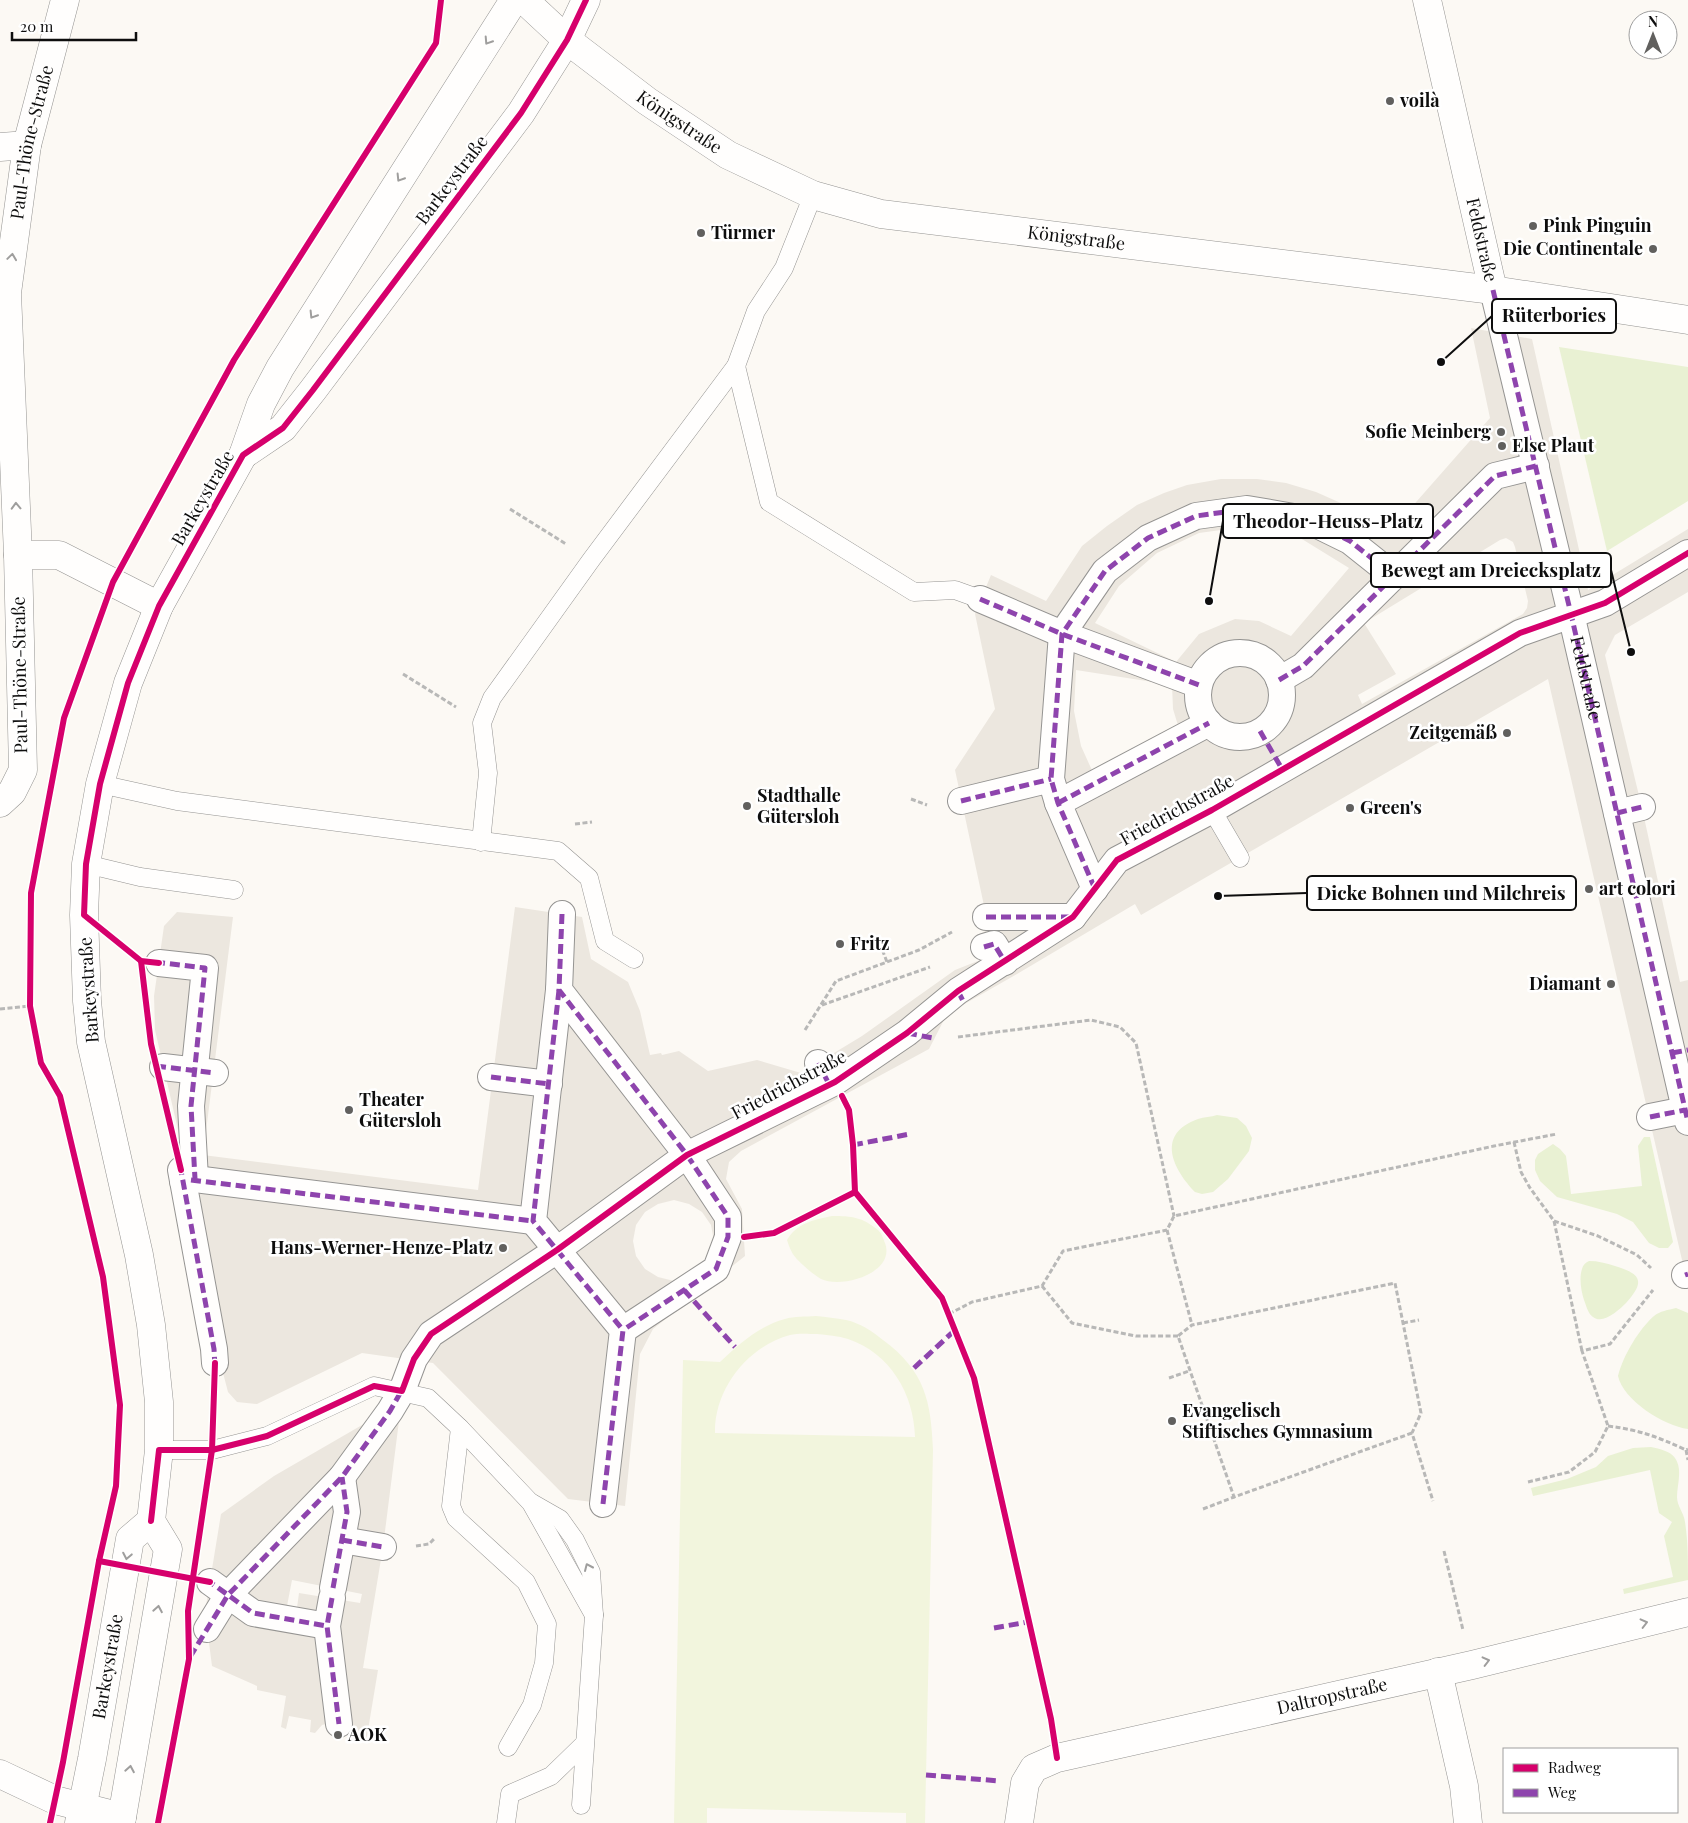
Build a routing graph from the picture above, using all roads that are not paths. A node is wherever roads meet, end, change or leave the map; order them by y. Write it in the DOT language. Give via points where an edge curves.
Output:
graph roads {
  1 [pos="65,0"];
  2 [pos="514,0"];
  3 [pos="524,0"];
  4 [pos="586,0"];
  5 [pos="1427,0"];
  6 [pos="568,40"];
  7 [pos="27,145"];
  8 [pos="0,147"];
  9 [pos="814,195"];
  10 [pos="1493,290"];
  11 [pos="1688,320"];
  12 [pos="736,366"];
  13 [pos="243,455"];
  14 [pos="1536,466"];
  15 [pos="1688,553"];
  16 [pos="18,555"];
  17 [pos="1394,576"];
  18 [pos="980,599"];
  19 [pos="159,606"];
  20 [pos="1571,614"];
  21 [pos="1062,634"];
  22 [pos="1279,680"];
  23 [pos="1199,684"];
  24 [pos="1209,723"];
  25 [pos="1260,731"];
  26 [pos="1282,769"];
  27 [pos="1051,779"];
  28 [pos="100,784"];
  29 [pos="6,798"];
  30 [pos="961,801"];
  31 [pos="1058,803"];
  32 [pos="1212,810"];
  33 [pos="481,842"];
  34 [pos="1240,858"];
  35 [pos="86,864"];
  36 [pos="1095,888"];
  37 [pos="234,890"];
  38 [pos="562,914"];
  39 [pos="986,917"];
  40 [pos="1073,917"];
  41 [pos="984,947"];
  42 [pos="634,959"];
  43 [pos="1005,962"];
  44 [pos="159,963"];
  45 [pos="559,990"];
  46 [pos="907,1033"];
  47 [pos="933,1038"];
  48 [pos="1680,1052"];
  49 [pos="163,1067"];
  50 [pos="205,1072"];
  51 [pos="491,1077"];
  52 [pos="1683,1080"];
  53 [pos="549,1084"];
  54 [pos="1687,1116"];
  55 [pos="1650,1117"];
  56 [pos="687,1155"];
  57 [pos="186,1177"];
  58 [pos="534,1221"];
  59 [pos="557,1250"];
  60 [pos="623,1330"];
  61 [pos="215,1362"];
  62 [pos="402,1391"];
  63 [pos="460,1428"];
  64 [pos="159,1450"];
  65 [pos="342,1477"];
  66 [pos="603,1504"];
  67 [pos="152,1520"];
  68 [pos="342,1540"];
  69 [pos="384,1547"];
  70 [pos="219,1588"];
  71 [pos="1688,1612"];
  72 [pos="327,1626"];
  73 [pos="207,1629"];
  74 [pos="1438,1672"];
  75 [pos="339,1724"];
  76 [pos="584,1744"];
  77 [pos="508,1747"];
  78 [pos="0,1774"];
  79 [pos="581,1805"];
  80 [pos="81,1815"];
  81 [pos="121,1820"];
  82 [pos="506,1823"];
  83 [pos="1019,1823"];
  84 [pos="1468,1823"];
  1 -- 7 [label="street, Paul-Thöne-Straße"];
  2 -- 13 [label="street, Barkeystraße, one-way" via="280,368 261,404"];
  3 -- 6 [label="street, Königstraße"];
  4 -- 6 [label="street, Barkeystraße"];
  5 -- 10 [label="street, Feldstraße"];
  6 -- 9 [label="street, Königstraße" via="647,101 728,155"];
  6 -- 13 [label="street, Barkeystraße" via="508,132 313,390 283,428"];
  7 -- 8 [label="street"];
  16 -- 7 [label="street, Paul-Thöne-Straße, one-way" via="7,293"];
  9 -- 10 [label="street, Königstraße" via="881,214"];
  9 -- 12 [label="lane" via="784,268 756,311"];
  10 -- 11 [label="street, Königstraße"];
  10 -- 14 [label="street, Feldstraße"];
  12 -- 18 [label="lane" via="769,502 914,592 955,590"];
  12 -- 33 [label="lane" via="492,698 482,723 488,773"];
  13 -- 19 [label="street, Barkeystraße"];
  14 -- 17 [label="street" via="1495,476"];
  14 -- 20 [label="street, Feldstraße"];
  15 -- 20 [label="street, Friedrichstraße" via="1606,603"];
  16 -- 19 [label="street" via="59,555"];
  16 -- 29 [label="street, Paul-Thöne-Straße" via="23,770"];
  17 -- 21 [label="street" via="1350,541 1306,519 1247,509 1196,516 1148,538 1105,570"];
  17 -- 22 [label="street" via="1303,666"];
  18 -- 21 [label="street"];
  19 -- 28 [label="street, Barkeystraße" via="128,683"];
  20 -- 26 [label="street, Friedrichstraße" via="1520,633"];
  20 -- 48 [label="street, Feldstraße" via="1630,810"];
  21 -- 23 [label="street"];
  21 -- 27 [label="street"];
  22 -- 23 [label="street" via="1269,665 1257,656 1243,653 1215,660"];
  22 -- 25 [label="street" via="1282,702 1278,714"];
  23 -- 24 [label="street" via="1201,712"];
  24 -- 25 [label="street" via="1219,732 1232,736 1246,737"];
  24 -- 31 [label="street"];
  25 -- 26 [label="street"];
  26 -- 32 [label="street, Friedrichstraße"];
  27 -- 30 [label="street"];
  27 -- 31 [label="street"];
  28 -- 33 [label="lane" via="168,800"];
  28 -- 35 [label="street, Barkeystraße"];
  31 -- 36 [label="street"];
  32 -- 34 [label="lane"];
  32 -- 36 [label="street, Friedrichstraße" via="1117,860"];
  33 -- 42 [label="lane" via="558,851 589,878 605,941"];
  35 -- 37 [label="lane" via="140,877"];
  35 -- 64 [label="street, Barkeystraße" via="84,915 91,1042 152,1325 159,1402"];
  36 -- 40 [label="street, Friedrichstraße"];
  38 -- 45 [label="street"];
  39 -- 40 [label="street"];
  40 -- 43 [label="street, Friedrichstraße"];
  41 -- 43 [label="street" via="994,944"];
  43 -- 46 [label="street, Friedrichstraße" via="961,997"];
  44 -- 50 [label="street" via="205,968"];
  45 -- 53 [label="street"];
  45 -- 56 [label="street"];
  46 -- 47 [label="street"];
  46 -- 56 [label="street, Friedrichstraße" via="831,1081"];
  48 -- 52 [label="street, Feldstraße"];
  49 -- 50 [label="street"];
  50 -- 57 [label="street" via="191,1106"];
  51 -- 53 [label="street"];
  52 -- 54 [label="street, Feldstraße"];
  53 -- 58 [label="street"];
  54 -- 55 [label="street"];
  56 -- 59 [label="street, Friedrichstraße"];
  56 -- 60 [label="street" via="728,1217 736,1237 716,1269 688,1294"];
  57 -- 58 [label="street"];
  57 -- 61 [label="street"];
  58 -- 59 [label="street"];
  59 -- 60 [label="street"];
  59 -- 62 [label="street, Friedrichstraße" via="431,1334 414,1359"];
  60 -- 66 [label="street"];
  62 -- 63 [label="lane" via="428,1398"];
  62 -- 64 [label="lane" via="374,1386 268,1436 212,1450"];
  62 -- 65 [label="street, Friedrichstraße"];
  63 -- 76 [label="lane" via="531,1503 560,1519 591,1572 594,1615"];
  63 -- 77 [label="lane" via="451,1506 456,1518 526,1582 547,1624 544,1663 532,1705"];
  64 -- 67 [label="street, Barkeystraße"];
  65 -- 68 [label="street" via="347,1512"];
  65 -- 70 [label="street, Friedrichstraße"];
  67 -- 80 [label="street, Barkeystraße, one-way" via="130,1539"];
  81 -- 67 [label="street, one-way" via="168,1549"];
  68 -- 69 [label="street"];
  68 -- 72 [label="street"];
  70 -- 72 [label="street" via="254,1613"];
  70 -- 73 [label="street, Friedrichstraße"];
  74 -- 71 [label="street, Daltropstraße, one-way"];
  72 -- 75 [label="street"];
  74 -- 83 [label="street, Daltropstraße" via="1057,1758 1034,1768 1025,1783"];
  74 -- 84 [label="street" via="1464,1786"];
  76 -- 79 [label="lane"];
  76 -- 82 [label="lane" via="551,1776 510,1794"];
  78 -- 80 [label="street"];
  80 -- 81 [label="street"];
}
